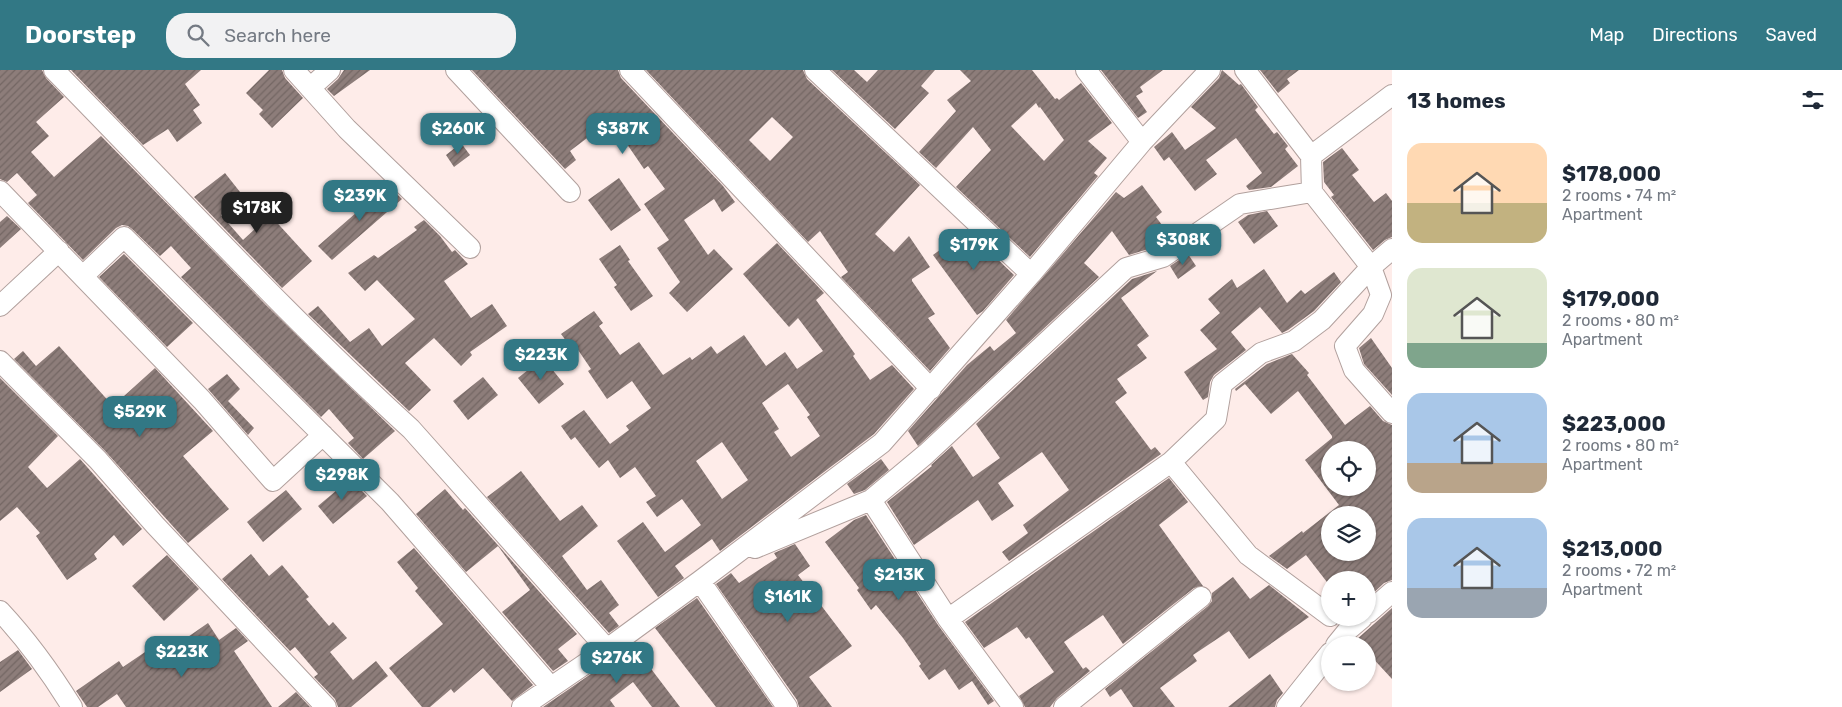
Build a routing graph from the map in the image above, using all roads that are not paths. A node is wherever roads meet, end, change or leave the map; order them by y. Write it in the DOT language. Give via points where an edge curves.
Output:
graph roads {
  1 [pos="54,70"];
  2 [pos="294,70"];
  3 [pos="330,70"];
  4 [pos="456,70"];
  5 [pos="630,70"];
  6 [pos="815,70"];
  7 [pos="1086,70"];
  8 [pos="1210,70"];
  9 [pos="1245,70"];
  10 [pos="310,88"];
  11 [pos="1392,95"];
  12 [pos="1142,142"];
  13 [pos="1311,156"];
  14 [pos="0,191"];
  15 [pos="570,192"];
  16 [pos="1312,192"];
  17 [pos="470,248"];
  18 [pos="1392,249"];
  19 [pos="58,251"];
  20 [pos="1372,267"];
  21 [pos="1031,274"];
  22 [pos="83,276"];
  23 [pos="0,306"];
  24 [pos="0,361"];
  25 [pos="931,389"];
  26 [pos="1392,413"];
  27 [pos="324,436"];
  28 [pos="1171,462"];
  29 [pos="871,500"];
  30 [pos="730,558"];
  31 [pos="700,581"];
  32 [pos="1392,592"];
  33 [pos="1201,597"];
  34 [pos="1376,606"];
  35 [pos="1321,610"];
  36 [pos="0,611"];
  37 [pos="948,619"];
  38 [pos="607,649"];
  39 [pos="1321,664"];
  40 [pos="550,686"];
  41 [pos="72,707"];
  42 [pos="326,707"];
  43 [pos="522,707"];
  44 [pos="787,707"];
  45 [pos="1013,707"];
  46 [pos="1064,707"];
  47 [pos="1287,707"];
  1 -- 38 [label="street" via="282,304 411,429"];
  2 -- 10 [label="street"];
  3 -- 10 [label="street"];
  4 -- 15 [label="street"];
  5 -- 25 [label="street"];
  6 -- 21 [label="street"];
  7 -- 12 [label="street"];
  8 -- 12 [label="street"];
  9 -- 13 [label="street"];
  10 -- 17 [label="street" via="347,129"];
  11 -- 13 [label="street"];
  12 -- 21 [label="street"];
  13 -- 16 [label="street"];
  14 -- 19 [label="street"];
  16 -- 20 [label="street"];
  16 -- 29 [label="street" via="1240,204 1163,257 1126,268 926,454"];
  18 -- 20 [label="street"];
  19 -- 22 [label="street"];
  19 -- 23 [label="street"];
  20 -- 26 [label="street" via="1381,295 1373,314 1345,346 1354,370"];
  20 -- 28 [label="street" via="1322,320 1294,341 1261,353 1222,384 1216,418"];
  21 -- 25 [label="street"];
  22 -- 27 [label="street" via="124,237"];
  22 -- 27 [label="street" via="274,481"];
  24 -- 42 [label="street" via="98,460"];
  25 -- 30 [label="street" via="882,443"];
  27 -- 40 [label="street" via="390,502"];
  28 -- 35 [label="street" via="1248,555"];
  28 -- 37 [label="street"];
  29 -- 30 [label="street"];
  29 -- 37 [label="street"];
  30 -- 31 [label="street"];
  31 -- 38 [label="street"];
  31 -- 44 [label="street"];
  32 -- 34 [label="street"];
  33 -- 46 [label="street"];
  36 -- 41 [label="street" via="30,644"];
  37 -- 45 [label="street"];
  38 -- 40 [label="street"];
  39 -- 47 [label="street"];
  40 -- 43 [label="street"];
}
